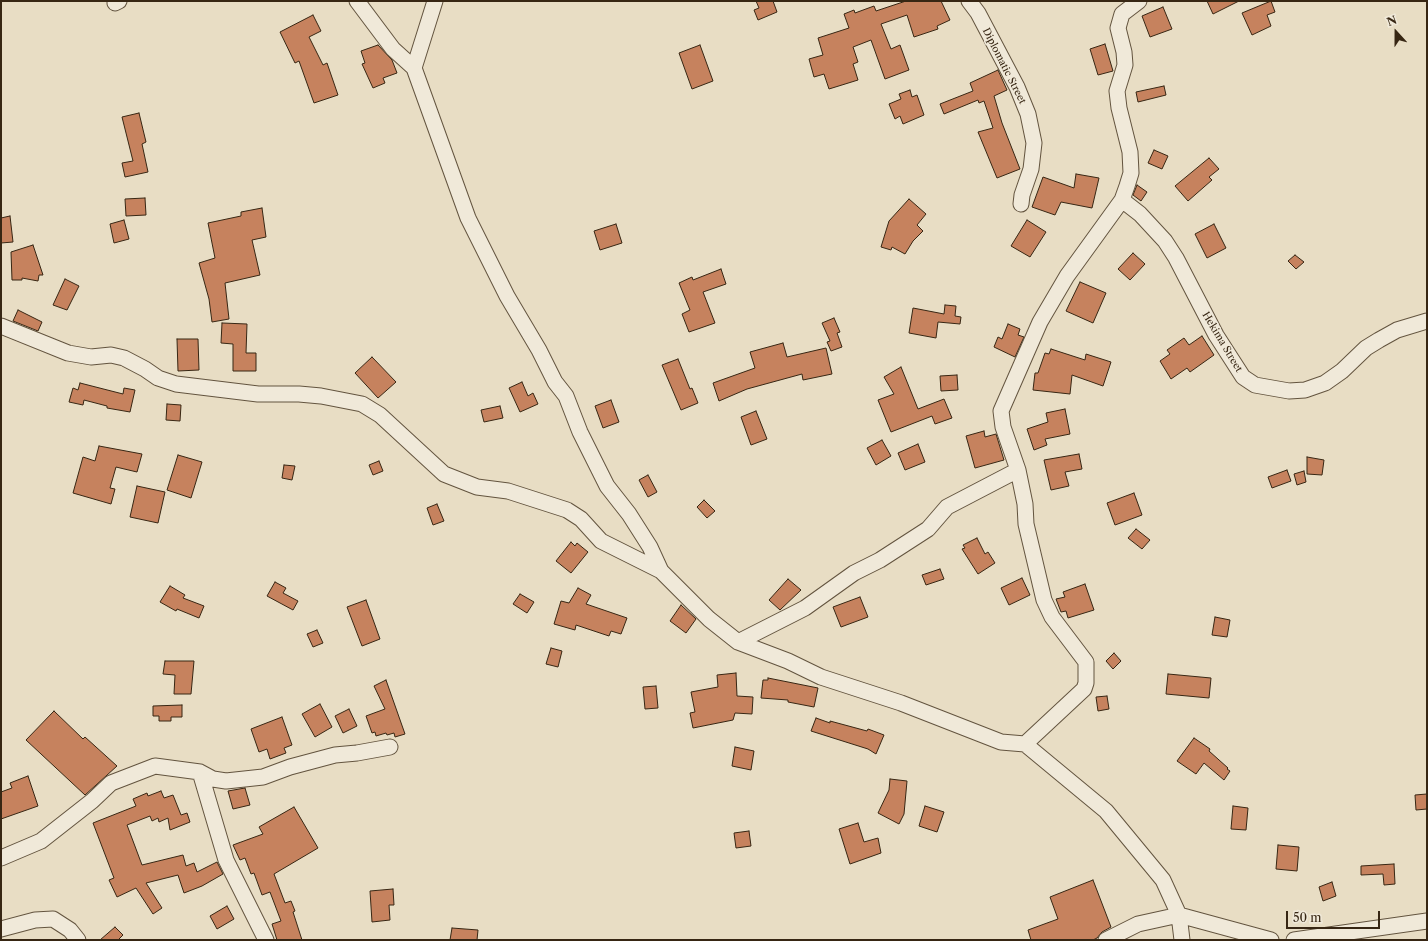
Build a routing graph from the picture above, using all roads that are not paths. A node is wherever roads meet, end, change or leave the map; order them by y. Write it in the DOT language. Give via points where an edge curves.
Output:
graph roads {
  1 [pos="357,1"];
  2 [pos="435,1"];
  3 [pos="969,1"];
  4 [pos="1139,1"];
  5 [pos="414,68"];
  6 [pos="1122,200"];
  7 [pos="1021,204"];
  8 [pos="1427,321"];
  9 [pos="1,326"];
  10 [pos="1018,470"];
  11 [pos="662,571"];
  12 [pos="738,642"];
  13 [pos="1025,744"];
  14 [pos="390,747"];
  15 [pos="200,772"];
  16 [pos="1,858"];
  17 [pos="1179,915"];
  18 [pos="1427,921"];
  19 [pos="1,929"];
  20 [pos="78,940"];
  21 [pos="266,940"];
  22 [pos="1106,940"];
  23 [pos="1182,940"];
  24 [pos="1271,940"];
  25 [pos="1294,940"];
  1 -- 5 [label="street" via="393,49"];
  2 -- 5 [label="street"];
  3 -- 7 [label="street, Diplomatic Street" via="978,13 1017,87 1028,114 1034,143 1032,169"];
  4 -- 6 [label="street" via="1122,14 1118,28 1125,65 1117,91 1130,152 1131,173"];
  5 -- 11 [label="street" via="468,218 507,296 555,382 566,396 580,432 607,486 629,514"];
  6 -- 8 [label="street, Hekima Street" via="1140,214 1165,241 1216,335 1243,377 1255,385 1289,391 1306,390 1325,383 1366,348 1397,330"];
  6 -- 10 [label="street" via="1067,276 1040,322 1001,412 1003,427"];
  9 -- 11 [label="street" via="73,354 124,358 158,378 176,384 258,394 320,396 362,404 380,416 444,474 477,487 508,491 567,510 581,519 601,541"];
  10 -- 12 [label="street" via="947,507 928,529 880,560 854,573 805,608"];
  10 -- 13 [label="street" via="1026,524 1044,600 1052,617 1086,662 1084,690"];
  11 -- 12 [label="street" via="710,619"];
  12 -- 13 [label="street" via="821,677 901,703 1001,742"];
  13 -- 17 [label="street" via="1106,811 1163,880"];
  14 -- 15 [label="street" via="335,755 264,777 226,781 213,779"];
  15 -- 16 [label="street" via="155,766 121,778 110,783 92,801 41,841"];
  15 -- 21 [label="street" via="226,860"];
  17 -- 22 [label="street" via="1138,924"];
  17 -- 23 [label="street"];
  17 -- 24 [label="street"];
  18 -- 25 [label="street"];
  19 -- 20 [label="street" via="35,920 53,919 70,930"];
}
